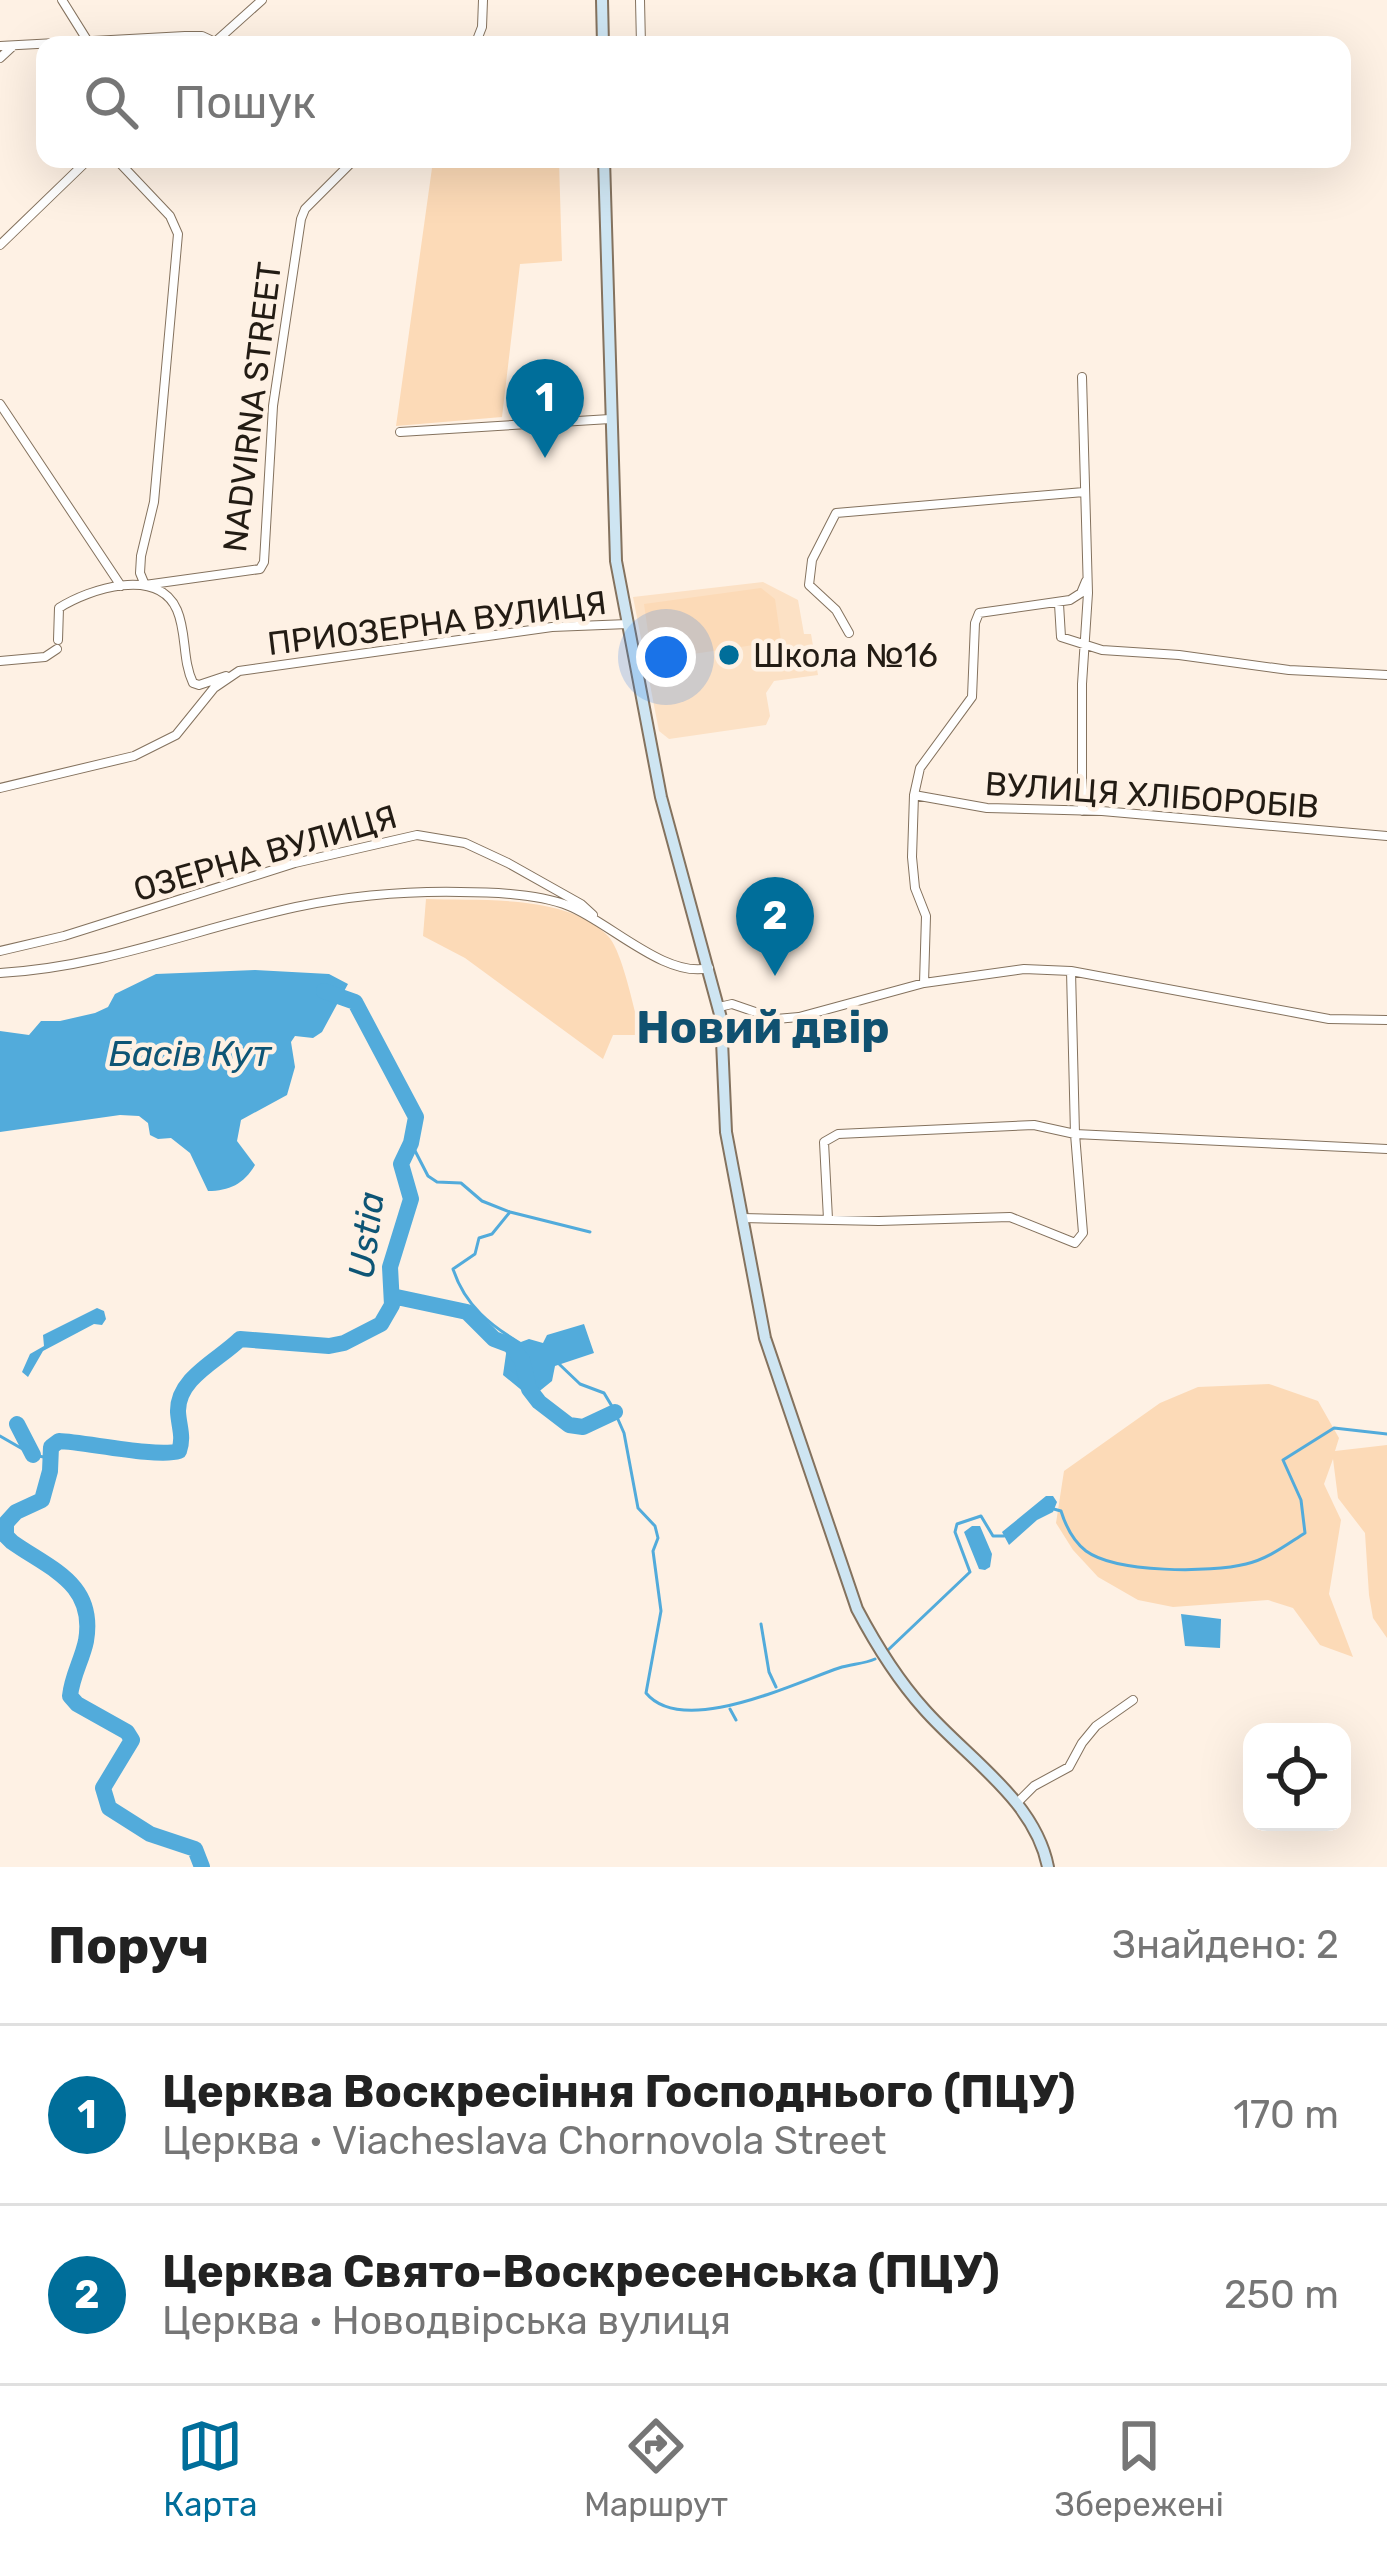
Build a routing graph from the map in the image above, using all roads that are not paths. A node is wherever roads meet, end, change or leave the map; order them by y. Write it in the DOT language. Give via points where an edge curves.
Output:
graph roads {
  1 [pos="62,0"];
  2 [pos="262,0"];
  3 [pos="483,0"];
  4 [pos="602,0"];
  5 [pos="640,0"];
  6 [pos="84,36"];
  7 [pos="165,36"];
  8 [pos="202,36"];
  9 [pos="222,36"];
  10 [pos="478,36"];
  11 [pos="603,36"];
  12 [pos="641,36"];
  13 [pos="36,43"];
  14 [pos="14,45"];
  15 [pos="0,46"];
  16 [pos="0,58"];
  17 [pos="80,168"];
  18 [pos="125,168"];
  19 [pos="346,168"];
  20 [pos="604,168"];
  21 [pos="0,245"];
  22 [pos="1082,377"];
  23 [pos="0,404"];
  24 [pos="610,419"];
  25 [pos="400,432"];
  26 [pos="1084,492"];
  27 [pos="1086,580"];
  28 [pos="145,585"];
  29 [pos="121,586"];
  30 [pos="1059,604"];
  31 [pos="628,625"];
  32 [pos="849,633"];
  33 [pos="1087,645"];
  34 [pos="0,661"];
  35 [pos="239,671"];
  36 [pos="1387,675"];
  37 [pos="0,788"];
  38 [pos="914,795"];
  39 [pos="1082,811"];
  40 [pos="1387,836"];
  41 [pos="598,920"];
  42 [pos="0,951"];
  43 [pos="710,968"];
  44 [pos="1071,971"];
  45 [pos="0,973"];
  46 [pos="924,982"];
  47 [pos="719,1007"];
  48 [pos="1387,1021"];
  49 [pos="1075,1134"];
  50 [pos="1387,1149"];
  51 [pos="740,1218"];
  52 [pos="828,1219"];
  53 [pos="1133,1700"];
  54 [pos="1017,1803"];
  55 [pos="1048,1867"];
  1 -- 6 [label="street"];
  2 -- 9 [label="street"];
  3 -- 10 [label="street"];
  4 -- 11 [label="main road"];
  5 -- 12 [label="street"];
  7 -- 8 [label="street"];
  13 -- 14 [label="street"];
  14 -- 15 [label="street"];
  14 -- 16 [label="street"];
  17 -- 21 [label="street"];
  18 -- 28 [label="street" via="178,234 154,502 141,556"];
  19 -- 28 [label="street, NADVIRNA STREET" via="302,219 273,406 264,562 260,569"];
  20 -- 24 [label="main road"];
  22 -- 26 [label="street"];
  23 -- 29 [label="street"];
  24 -- 25 [label="street"];
  24 -- 31 [label="main road" via="614,543"];
  26 -- 27 [label="street"];
  26 -- 32 [label="street" via="836,513 809,585"];
  27 -- 30 [label="street" via="1082,593"];
  27 -- 33 [label="street"];
  28 -- 29 [label="street"];
  28 -- 35 [label="street" via="178,612 196,686"];
  29 -- 34 [label="street" via="59,608 58,645 45,657"];
  30 -- 33 [label="street" via="1061,637"];
  30 -- 38 [label="street" via="980,613 972,698 920,769"];
  31 -- 35 [label="street, ПРИОЗЕРНА ВУЛИЦЯ" via="552,627"];
  31 -- 43 [label="main road" via="661,797"];
  33 -- 36 [label="street"];
  33 -- 39 [label="street"];
  35 -- 37 [label="street, ПРИОЗЕРНА ВУЛИЦЯ" via="176,735 134,756"];
  38 -- 39 [label="street, ВУЛИЦЯ ХЛІБОРОБІВ" via="950,805"];
  38 -- 46 [label="street"];
  39 -- 40 [label="street, ВУЛИЦЯ ХЛІБОРОБІВ"];
  41 -- 42 [label="street, ОЗЕРНА ВУЛИЦЯ" via="508,863 465,843 417,835 295,862"];
  41 -- 43 [label="street" via="660,958"];
  41 -- 45 [label="street" via="564,904 503,895 363,896 88,964"];
  43 -- 47 [label="main road"];
  44 -- 46 [label="street"];
  44 -- 48 [label="street" via="1329,1019"];
  44 -- 49 [label="street"];
  46 -- 47 [label="street" via="799,1018"];
  47 -- 51 [label="main road"];
  49 -- 50 [label="street"];
  49 -- 52 [label="street" via="1034,1125 838,1134 824,1142"];
  49 -- 52 [label="street" via="1083,1233 1075,1243 1010,1216"];
  51 -- 52 [label="street"];
  51 -- 54 [label="main road" via="765,1338 857,1609 923,1708"];
  53 -- 54 [label="street" via="1096,1726 1070,1767"];
  54 -- 55 [label="main road" via="1043,1841"];
}
